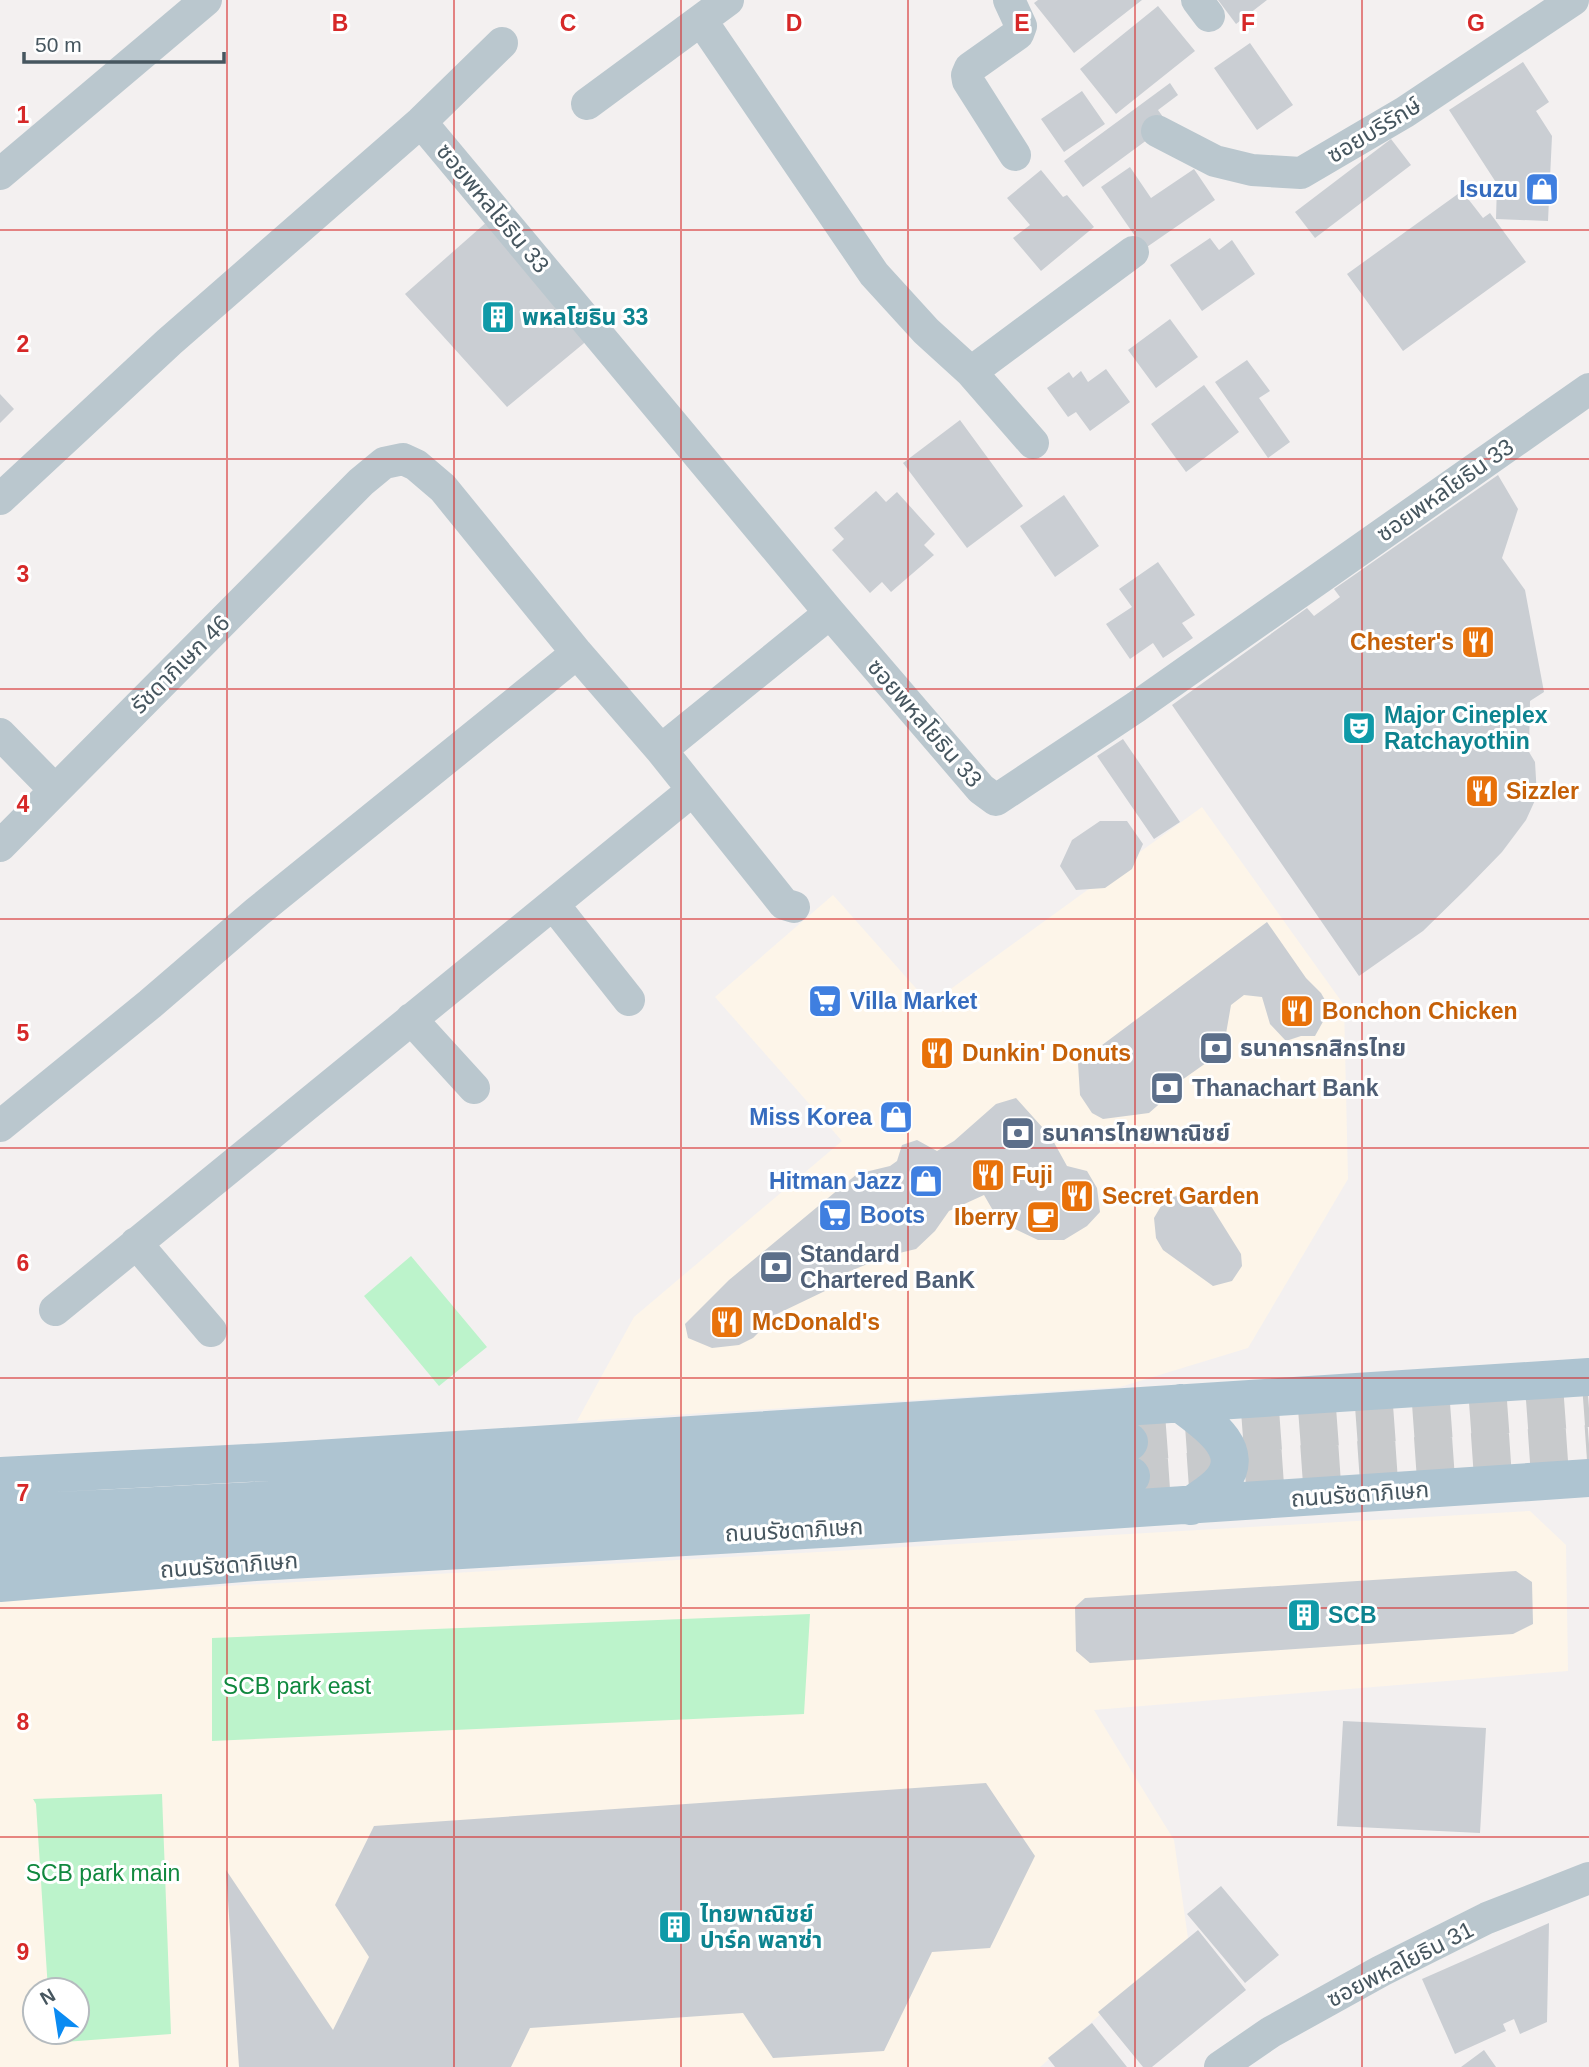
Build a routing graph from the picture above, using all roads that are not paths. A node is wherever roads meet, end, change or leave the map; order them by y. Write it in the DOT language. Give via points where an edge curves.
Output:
graph roads {
  1 [pos="206,0"];
  2 [pos="728,0"];
  3 [pos="1009,0"];
  4 [pos="1573,0"];
  5 [pos="701,20"];
  6 [pos="502,43"];
  7 [pos="587,104"];
  8 [pos="421,122"];
  9 [pos="1157,131"];
  10 [pos="1015,155"];
  11 [pos="0,174"];
  12 [pos="1133,252"];
  13 [pos="971,372"];
  14 [pos="1589,389"];
  15 [pos="1032,443"];
  16 [pos="0,499"];
  17 [pos="830,613"];
  18 [pos="577,653"];
  19 [pos="0,734"];
  20 [pos="661,750"];
  21 [pos="54,789"];
  22 [pos="693,790"];
  23 [pos="0,846"];
  24 [pos="553,904"];
  25 [pos="794,907"];
  26 [pos="629,1000"];
  27 [pos="411,1020"];
  28 [pos="474,1088"];
  29 [pos="0,1126"];
  30 [pos="136,1243"];
  31 [pos="55,1310"];
  32 [pos="211,1331"];
  33 [pos="1589,1377"];
  34 [pos="1180,1403"];
  35 [pos="0,1476"];
  36 [pos="1589,1478"];
  37 [pos="1191,1506"];
  38 [pos="0,1514"];
  39 [pos="0,1545"];
  40 [pos="0,1583"];
  41 [pos="1589,1878"];
  42 [pos="1220,2067"];
  1 -- 11 [label="street"];
  2 -- 5 [label="street"];
  3 -- 10 [label="street" via="1021,26 1017,34 970,68 967,75"];
  4 -- 9 [label="street, ซอยบริรักษ์" via="1405,112 1301,173 1252,170 1215,161"];
  5 -- 7 [label="street"];
  5 -- 13 [label="street" via="874,274"];
  6 -- 8 [label="street"];
  8 -- 16 [label="street" via="169,342"];
  8 -- 17 [label="street, ซอยพหลโยธิน 33"];
  12 -- 13 [label="street"];
  13 -- 15 [label="street"];
  14 -- 17 [label="street, ซอยพหลโยธิน 33" via="996,800 981,789"];
  17 -- 20 [label="street"];
  18 -- 20 [label="street, รัชดาภิเษก 46"];
  18 -- 21 [label="street, รัชดาภิเษก 46" via="443,488 403,459 384,463"];
  18 -- 29 [label="street"];
  19 -- 21 [label="street"];
  20 -- 22 [label="street, รัชดาภิเษก 46"];
  21 -- 23 [label="street, รัชดาภิเษก 46"];
  22 -- 24 [label="street"];
  22 -- 25 [label="street, รัชดาภิเษก 46" via="784,904"];
  24 -- 26 [label="street"];
  24 -- 27 [label="street"];
  27 -- 28 [label="street"];
  27 -- 30 [label="street"];
  30 -- 31 [label="street"];
  30 -- 32 [label="street"];
  33 -- 34 [label="main road"];
  34 -- 35 [label="main road"];
  34 -- 37 [label="main road" via="1222,1438 1229,1461 1223,1481"];
  36 -- 37 [label="main road, ถนนรัชดาภิเษก"];
  37 -- 40 [label="main road, ถนนรัชดาภิเษก" via="255,1562"];
  38 -- 39 [label="main road, ถนนรัชดาภิเษก" via="1130,1459 242,1532"];
  41 -- 42 [label="street, ซอยพหลโยธิน 31" via="1487,1918 1381,1971 1271,2032"];
}
